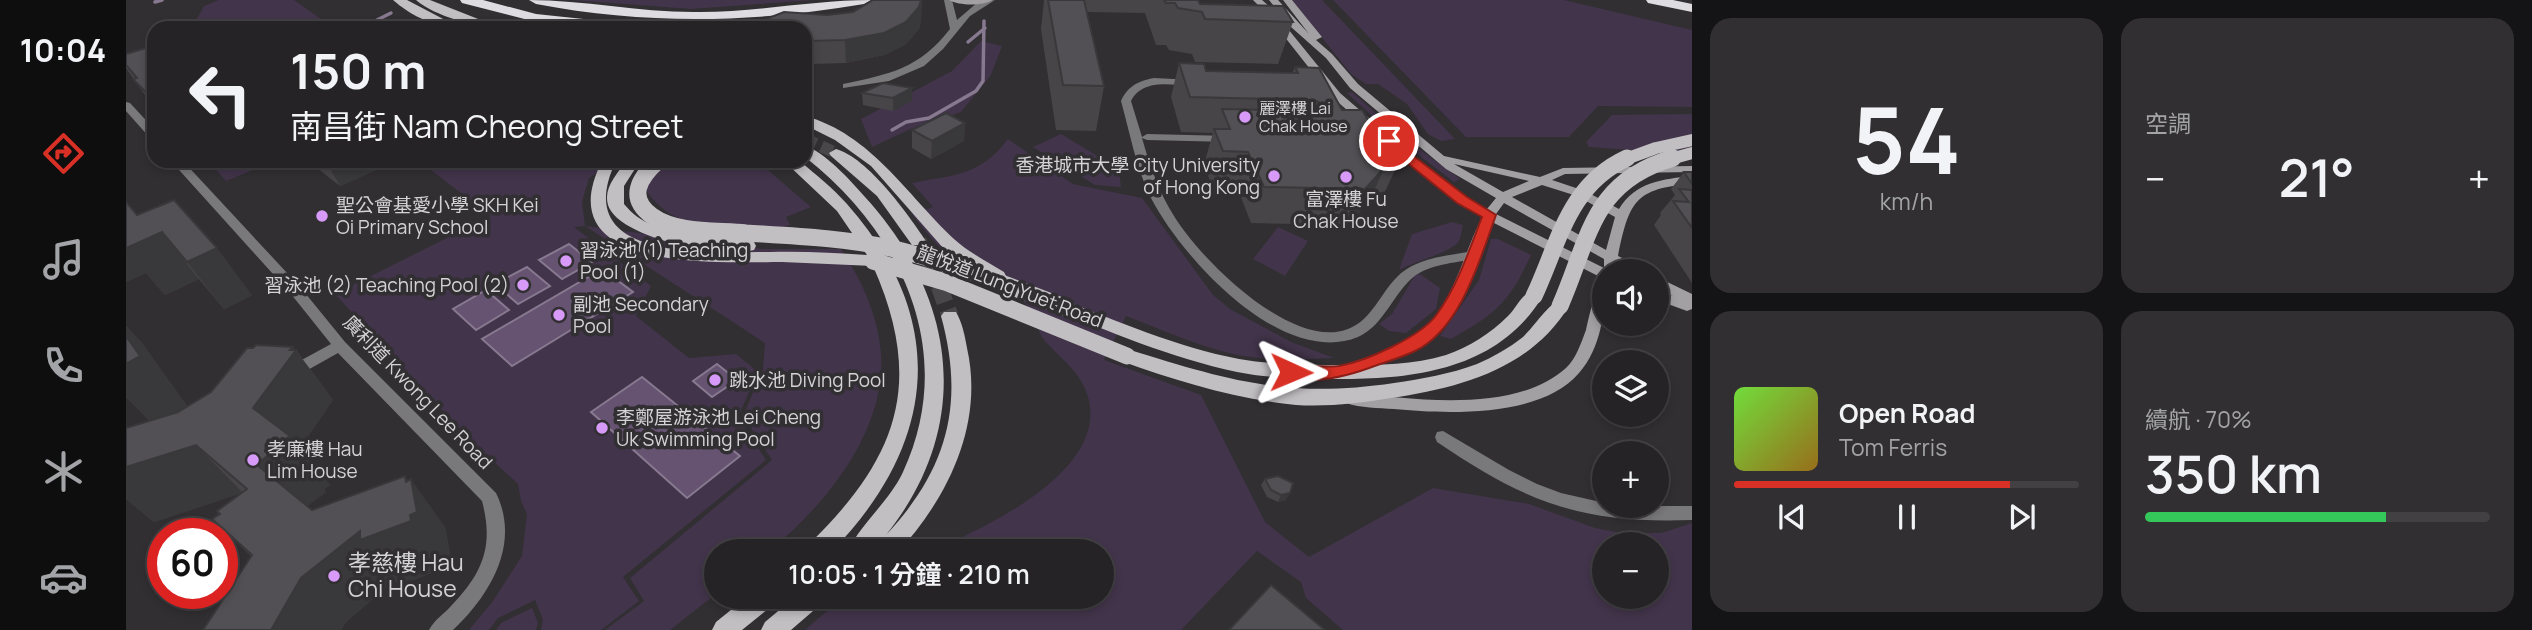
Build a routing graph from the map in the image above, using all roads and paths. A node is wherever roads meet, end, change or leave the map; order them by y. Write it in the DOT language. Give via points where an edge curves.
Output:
graph roads {
  1 [pos="399,0"];
  2 [pos="422,0"];
  3 [pos="467,0"];
  4 [pos="536,0"];
  5 [pos="864,0"];
  6 [pos="950,0"];
  7 [pos="990,0"];
  8 [pos="1257,0"];
  9 [pos="1273,0"];
  10 [pos="1287,0"];
  11 [pos="1653,0"];
  12 [pos="879,6"];
  13 [pos="1692,8"];
  14 [pos="442,21"];
  15 [pos="477,21"];
  16 [pos="564,21"];
  17 [pos="782,21"];
  18 [pos="1294,25"];
  19 [pos="954,28"];
  20 [pos="1329,56"];
  21 [pos="1321,75"];
  22 [pos="866,83"];
  23 [pos="1203,83"];
  24 [pos="847,86"];
  25 [pos="1313,87"];
  26 [pos="873,94"];
  27 [pos="1336,95"];
  28 [pos="126,106"];
  29 [pos="812,123"];
  30 [pos="147,128"];
  31 [pos="1147,137"];
  32 [pos="1248,139"];
  33 [pos="1692,140"];
  34 [pos="836,153"];
  35 [pos="1692,153"];
  36 [pos="1436,155"];
  37 [pos="183,168"];
  38 [pos="606,168"];
  39 [pos="628,168"];
  40 [pos="649,168"];
  41 [pos="803,168"];
  42 [pos="808,168"];
  43 [pos="1692,169"];
  44 [pos="1539,180"];
  45 [pos="1692,180"];
  46 [pos="1503,197"];
  47 [pos="1489,215"];
  48 [pos="1622,216"];
  49 [pos="918,241"];
  50 [pos="1473,255"];
  51 [pos="1595,259"];
  52 [pos="1610,259"];
  53 [pos="873,261"];
  54 [pos="1592,262"];
  55 [pos="1669,288"];
  56 [pos="1669,300"];
  57 [pos="1692,300"];
  58 [pos="1067,308"];
  59 [pos="1692,308"];
  60 [pos="950,316"];
  61 [pos="1592,330"];
  62 [pos="340,346"];
  63 [pos="1340,372"];
  64 [pos="277,380"];
  65 [pos="1342,398"];
  66 [pos="1443,437"];
  67 [pos="1692,513"];
  68 [pos="828,539"];
  69 [pos="868,539"];
  70 [pos="895,539"];
  71 [pos="750,609"];
  72 [pos="798,609"];
  73 [pos="439,630"];
  74 [pos="723,630"];
  75 [pos="773,630"];
  1 -- 14 [label="main road"];
  2 -- 15 [label="main road"];
  3 -- 16 [label="highway"];
  4 -- 5 [label="highway" via="610,12 709,16"];
  6 -- 7 [label="main road"];
  6 -- 19 [label="street"];
  7 -- 19 [label="street" via="968,11"];
  8 -- 21 [label="main road"];
  9 -- 18 [label="main road"];
  10 -- 20 [label="main road"];
  11 -- 13 [label="highway"];
  12 -- 17 [label="highway"];
  18 -- 20 [label="main road"];
  18 -- 21 [label="main road"];
  19 -- 22 [label="street" via="920,64"];
  20 -- 36 [label="main road" via="1362,93"];
  21 -- 27 [label="main road"];
  22 -- 24 [label="street"];
  22 -- 26 [label="street"];
  23 -- 50 [label="street" via="1154,81 1129,91 1126,101 1157,199 1217,277 1283,326 1320,337 1345,336 1378,314 1409,273"];
  25 -- 27 [label="street"];
  27 -- 47 [label="main road" via="1425,172"];
  28 -- 30 [label="street"];
  29 -- 58 [label="main road, 龍悅道 Lung Yuet Road, bridge" via="876,163 965,257"];
  31 -- 32 [label="street"];
  33 -- 63 [label="main road, 龍悅道 Lung Yuet Road, bridge" via="1641,152 1602,172 1588,185 1568,212 1534,296 1499,335 1464,355 1421,369"];
  34 -- 49 [label="main road" via="885,194"];
  35 -- 65 [label="main road, 龍悅道 Lung Yuet Road, bridge" via="1639,172 1610,192 1591,220 1560,306 1524,347 1476,372 1439,384"];
  36 -- 44 [label="main road"];
  36 -- 46 [label="main road"];
  37 -- 62 [label="street, 廣利道 Kwong Lee Road"];
  38 -- 53 [label="main road, 龍悅道 Lung Yuet Road" via="597,192 598,210 609,229 633,245 689,257"];
  39 -- 53 [label="main road" via="615,190 616,201 620,211 644,230 685,242 821,251"];
  40 -- 58 [label="main road, bridge" via="636,192 644,210 665,223 703,231 808,237 888,248 948,264"];
  41 -- 68 [label="main road" via="841,207 878,261 900,310 910,353 909,395 889,459 859,506"];
  42 -- 69 [label="main road" via="864,205 900,256 922,298 937,356 935,411 923,452 898,499"];
  43 -- 44 [label="main road" via="1563,171"];
  44 -- 46 [label="main road"];
  44 -- 48 [label="main road" via="1579,190"];
  45 -- 48 [label="main road" via="1637,194"];
  46 -- 47 [label="main road, 龍悅道 Lung Yuet Road"];
  46 -- 51 [label="main road"];
  47 -- 50 [label="main road, 龍悅道 Lung Yuet Road"];
  47 -- 54 [label="main road" via="1536,242"];
  48 -- 52 [label="main road"];
  50 -- 63 [label="main road, 龍悅道 Lung Yuet Road" via="1455,299 1432,330 1409,347"];
  53 -- 65 [label="main road, 龍悅道 Lung Yuet Road, bridge" via="945,282 1184,375 1291,397"];
  55 -- 57 [label="main road"];
  56 -- 59 [label="main road"];
  58 -- 63 [label="main road, 龍悅道 Lung Yuet Road" via="1226,363 1291,372"];
  60 -- 70 [label="main road" via="963,391 952,443 915,515"];
  61 -- 65 [label="main road, 龍悅道 Lung Yuet Road" via="1572,371 1514,400 1403,405"];
  62 -- 64 [label="street"];
  62 -- 73 [label="street, 廣利道 Kwong Lee Road" via="490,498 498,542 486,576 467,606"];
  66 -- 67 [label="street" via="1513,483 1574,505 1642,515"];
  71 -- 74 [label="main road"];
  72 -- 75 [label="main road"];
}
